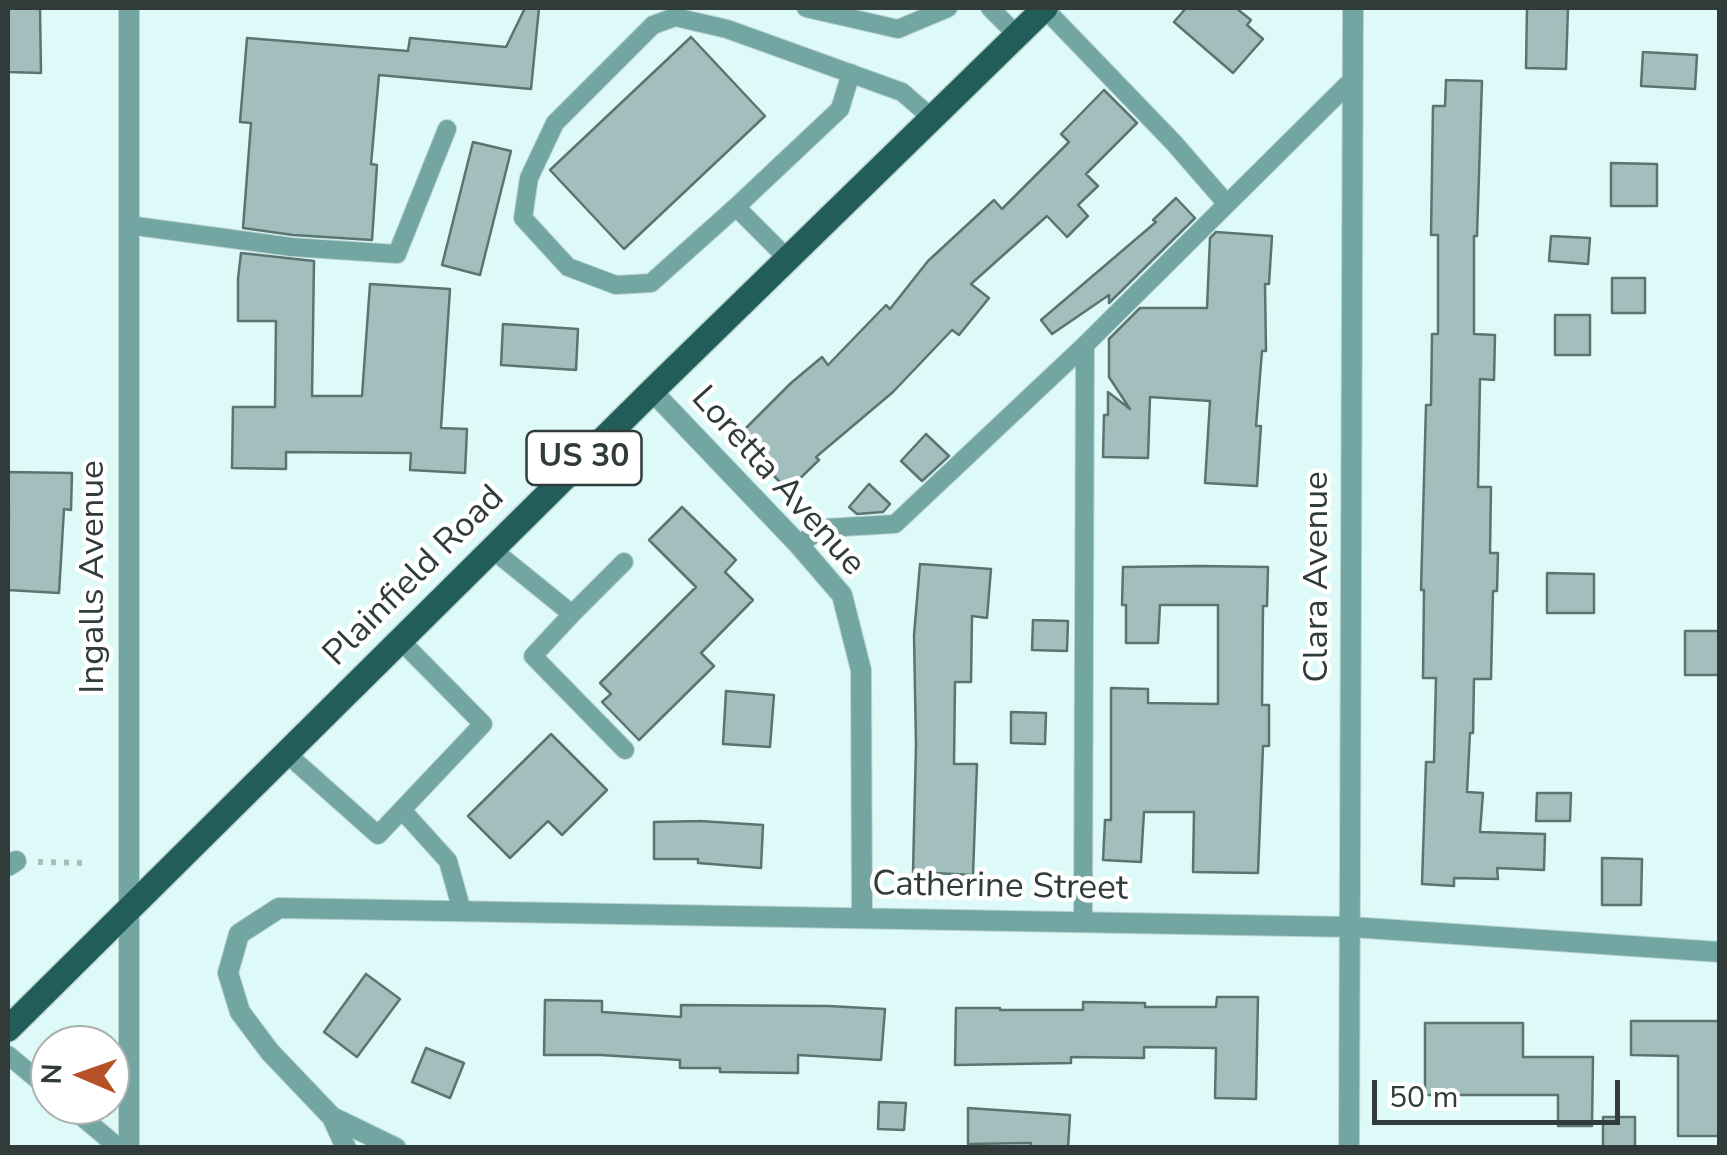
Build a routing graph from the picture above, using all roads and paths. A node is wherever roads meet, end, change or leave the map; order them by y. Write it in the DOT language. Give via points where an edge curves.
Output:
graph roads {
  1 [pos="128,8"];
  2 [pos="806,8"];
  3 [pos="948,8"];
  4 [pos="990,8"];
  5 [pos="1044,8"];
  6 [pos="1353,8"];
  7 [pos="918,14"];
  8 [pos="1018,35"];
  9 [pos="851,73"];
  10 [pos="1353,79"];
  11 [pos="932,118"];
  12 [pos="447,130"];
  13 [pos="1227,204"];
  14 [pos="736,207"];
  15 [pos="128,225"];
  16 [pos="788,258"];
  17 [pos="1085,346"];
  18 [pos="652,391"];
  19 [pos="798,544"];
  20 [pos="492,550"];
  21 [pos="624,562"];
  22 [pos="572,614"];
  23 [pos="401,641"];
  24 [pos="624,750"];
  25 [pos="287,754"];
  26 [pos="402,810"];
  27 [pos="12,863"];
  28 [pos="86,863"];
  29 [pos="462,910"];
  30 [pos="127,913"];
  31 [pos="862,918"];
  32 [pos="1083,922"];
  33 [pos="1351,927"];
  34 [pos="1720,952"];
  35 [pos="8,1029"];
  36 [pos="8,1055"];
  37 [pos="30,1073"];
  38 [pos="332,1118"];
  39 [pos="92,1125"];
  40 [pos="119,1148"];
  41 [pos="129,1148"];
  42 [pos="346,1148"];
  43 [pos="396,1148"];
  44 [pos="1349,1148"];
  1 -- 15 [label="street, Ingalls Avenue"];
  2 -- 7 [label="lane" via="898,29"];
  3 -- 7 [label="lane"];
  4 -- 8 [label="lane"];
  5 -- 8 [label="main road, Plainfield Road / US 30"];
  5 -- 13 [label="lane"];
  6 -- 10 [label="street, Clara Avenue"];
  8 -- 11 [label="main road, Plainfield Road / US 30"];
  9 -- 11 [label="lane" via="902,92"];
  9 -- 14 [label="lane" via="840,109"];
  9 -- 14 [label="lane" via="727,29 676,17 653,25 554,123 528,178 523,218 568,267 616,285 651,283"];
  10 -- 13 [label="lane"];
  10 -- 33 [label="street, Clara Avenue"];
  11 -- 16 [label="main road, Plainfield Road / US 30"];
  12 -- 15 [label="lane" via="397,254"];
  13 -- 17 [label="lane"];
  14 -- 16 [label="lane"];
  15 -- 30 [label="street, Ingalls Avenue"];
  16 -- 18 [label="main road, Plainfield Road / US 30"];
  17 -- 19 [label="lane" via="895,524 824,528"];
  17 -- 32 [label="lane"];
  18 -- 19 [label="street, Loretta Avenue"];
  18 -- 20 [label="main road, Plainfield Road / US 30"];
  19 -- 31 [label="street, Loretta Avenue" via="842,595 860,670"];
  20 -- 22 [label="lane"];
  20 -- 23 [label="main road, Plainfield Road / US 30"];
  21 -- 22 [label="lane"];
  22 -- 24 [label="lane" via="533,656"];
  23 -- 25 [label="main road, Plainfield Road / US 30"];
  23 -- 26 [label="lane" via="483,724"];
  25 -- 26 [label="lane" via="378,835"];
  25 -- 30 [label="main road, Plainfield Road / US 30"];
  26 -- 29 [label="lane" via="448,861"];
  27 -- 28 [label="path"];
  29 -- 31 [label="street, Catherine Street"];
  29 -- 38 [label="street, Catherine Street" via="279,908 240,934 228,973 240,1012"];
  30 -- 35 [label="main road, Plainfield Road / US 30"];
  30 -- 41 [label="street, Ingalls Avenue"];
  31 -- 32 [label="street, Catherine Street"];
  32 -- 33 [label="street, Catherine Street"];
  33 -- 34 [label="street, Catherine Street"];
  33 -- 44 [label="street, Clara Avenue"];
  36 -- 37 [label="lane"];
  38 -- 42 [label="street"];
  38 -- 43 [label="street"];
  39 -- 40 [label="lane"];
}
